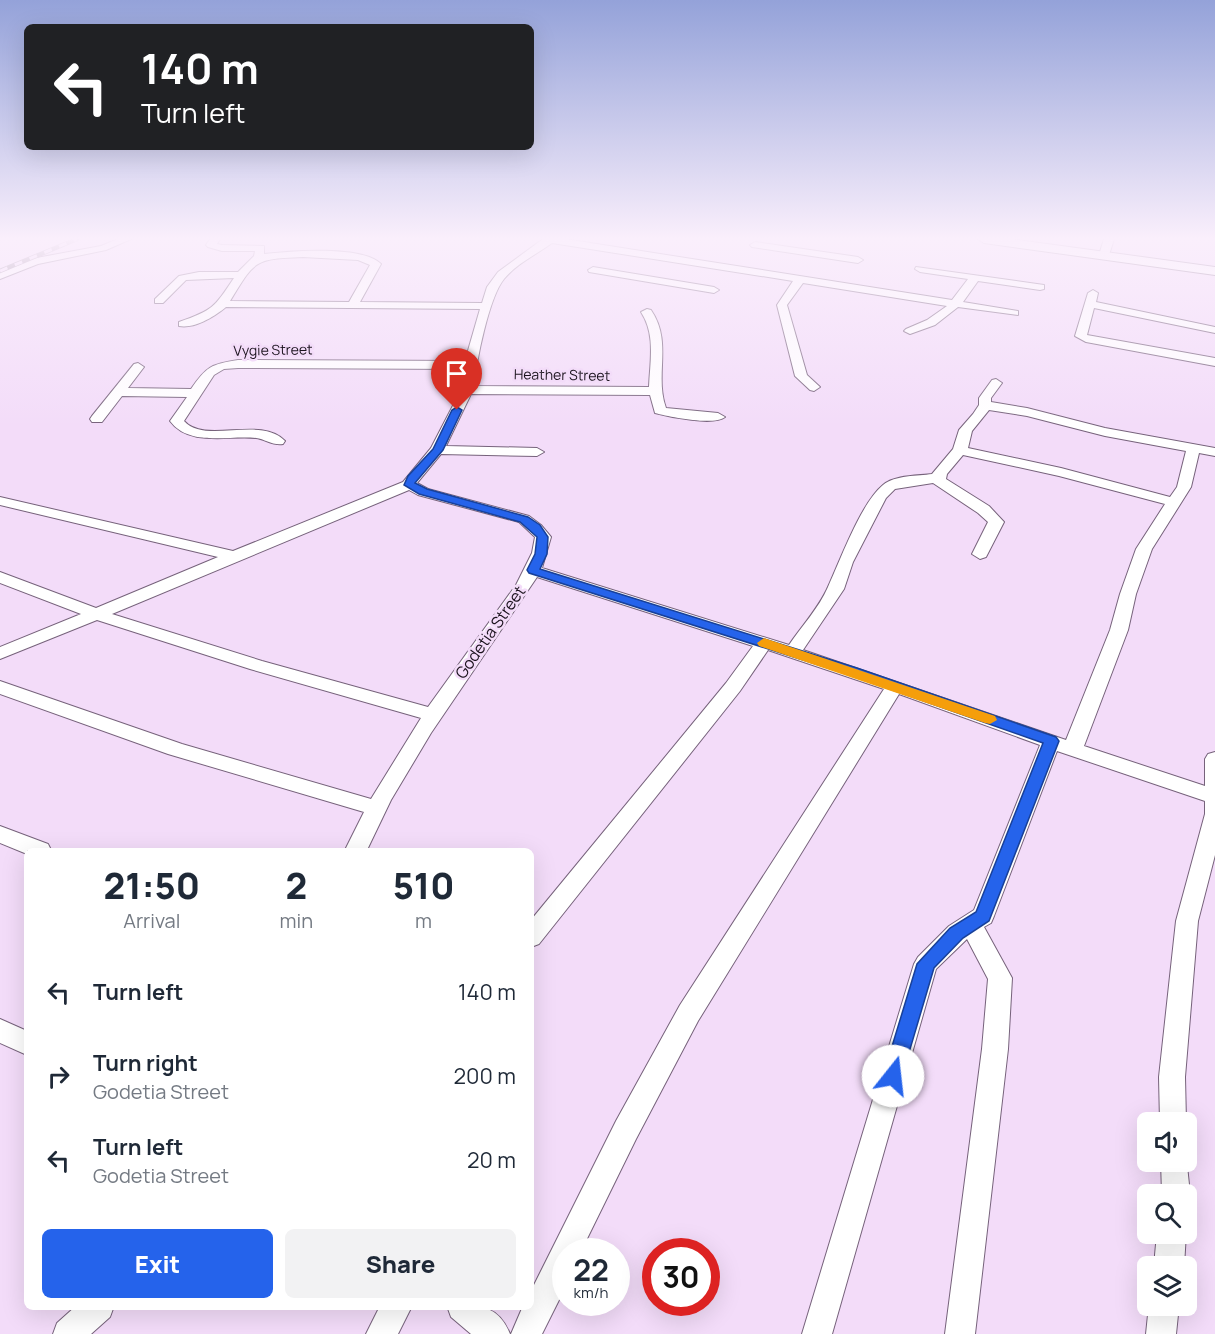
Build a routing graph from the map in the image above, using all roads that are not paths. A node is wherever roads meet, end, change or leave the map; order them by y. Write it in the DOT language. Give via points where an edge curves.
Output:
graph roads {
  1 [pos="225,301"];
  2 [pos="355,301"];
  3 [pos="487,301"];
  4 [pos="784,301"];
  5 [pos="947,301"];
  6 [pos="1090,301"];
  7 [pos="1100,301"];
  8 [pos="958,303"];
  9 [pos="223,304"];
  10 [pos="353,305"];
  11 [pos="485,306"];
  12 [pos="647,312"];
  13 [pos="1014,314"];
  14 [pos="183,324"];
  15 [pos="1215,330"];
  16 [pos="910,331"];
  17 [pos="1215,363"];
  18 [pos="470,365"];
  19 [pos="138,367"];
  20 [pos="996,383"];
  21 [pos="814,387"];
  22 [pos="467,390"];
  23 [pos="657,391"];
  24 [pos="118,393"];
  25 [pos="194,393"];
  26 [pos="985,405"];
  27 [pos="718,417"];
  28 [pos="97,419"];
  29 [pos="279,441"];
  30 [pos="1193,449"];
  31 [pos="437,450"];
  32 [pos="960,450"];
  33 [pos="537,452"];
  34 [pos="1215,452"];
  35 [pos="939,478"];
  36 [pos="409,485"];
  37 [pos="0,501"];
  38 [pos="1174,502"];
  39 [pos="980,554"];
  40 [pos="235,556"];
  41 [pos="533,570"];
  42 [pos="0,577"];
  43 [pos="99,615"];
  44 [pos="764,643"];
  45 [pos="793,652"];
  46 [pos="0,653"];
  47 [pos="894,686"];
  48 [pos="0,687"];
  49 [pos="434,715"];
  50 [pos="1062,745"];
  51 [pos="1215,759"];
  52 [pos="1215,797"];
  53 [pos="375,808"];
  54 [pos="0,834"];
  55 [pos="35,848"];
  56 [pos="357,848"];
  57 [pos="971,924"];
  58 [pos="534,933"];
  59 [pos="0,1030"];
  60 [pos="24,1042"];
  61 [pos="1173,1112"];
  62 [pos="573,1238"];
  63 [pos="552,1280"];
  64 [pos="95,1310"];
  65 [pos="396,1310"];
  66 [pos="467,1310"];
  67 [pos="1163,1316"];
  68 [pos="68,1334"];
  69 [pos="381,1334"];
  70 [pos="495,1334"];
  71 [pos="525,1334"];
  72 [pos="816,1334"];
  73 [pos="960,1334"];
  74 [pos="1161,1334"];
  1 -- 9 [label="street"];
  2 -- 10 [label="street"];
  3 -- 11 [label="street"];
  4 -- 21 [label="street" via="801,376"];
  5 -- 8 [label="street"];
  6 -- 17 [label="street" via="1082,336 1086,339"];
  7 -- 15 [label="street"];
  8 -- 13 [label="street"];
  8 -- 16 [label="street" via="932,323"];
  9 -- 10 [label="street"];
  9 -- 14 [label="street" via="211,314"];
  10 -- 11 [label="street"];
  11 -- 18 [label="street"];
  12 -- 23 [label="street" via="656,324"];
  18 -- 22 [label="street"];
  18 -- 25 [label="street, Vygie Street" via="230,365 209,372"];
  19 -- 24 [label="street"];
  20 -- 26 [label="street" via="985,398"];
  22 -- 23 [label="street, Heather Street"];
  22 -- 31 [label="street"];
  23 -- 27 [label="street" via="658,406 665,412"];
  24 -- 25 [label="street"];
  24 -- 28 [label="street"];
  25 -- 29 [label="street, Vygie Street" via="177,422 182,429 253,434"];
  26 -- 30 [label="street"];
  26 -- 32 [label="street" via="966,430"];
  30 -- 34 [label="street"];
  30 -- 38 [label="street" via="1184,487"];
  31 -- 33 [label="street"];
  31 -- 36 [label="street"];
  32 -- 35 [label="street"];
  32 -- 38 [label="street"];
  35 -- 39 [label="street" via="947,489 990,513 996,522"];
  35 -- 45 [label="street" via="890,486 880,496 845,562 836,589"];
  36 -- 40 [label="street"];
  36 -- 41 [label="street, Godetia Street" via="524,519 543,537 541,554"];
  37 -- 40 [label="street"];
  38 -- 50 [label="street" via="1144,549 1119,630"];
  40 -- 43 [label="street"];
  41 -- 44 [label="street"];
  41 -- 49 [label="street, Godetia Street"];
  42 -- 43 [label="street"];
  43 -- 46 [label="street"];
  43 -- 49 [label="street" via="256,665"];
  44 -- 45 [label="street"];
  44 -- 58 [label="street" via="733,687"];
  45 -- 47 [label="street"];
  47 -- 50 [label="street"];
  47 -- 62 [label="street" via="690,1013"];
  48 -- 53 [label="street" via="175,749"];
  49 -- 53 [label="street, Godetia Street"];
  50 -- 52 [label="street"];
  50 -- 57 [label="street" via="983,916"];
  51 -- 52 [label="street"];
  52 -- 61 [label="street" via="1215,814 1187,921 1172,1077"];
  53 -- 56 [label="street, Godetia Street"];
  54 -- 55 [label="street"];
  57 -- 72 [label="street" via="926,964"];
  57 -- 73 [label="street" via="1000,978"];
  59 -- 60 [label="street"];
  63 -- 71 [label="street"];
  64 -- 68 [label="street"];
  65 -- 69 [label="street"];
  66 -- 70 [label="street"];
  67 -- 74 [label="street"];
}
